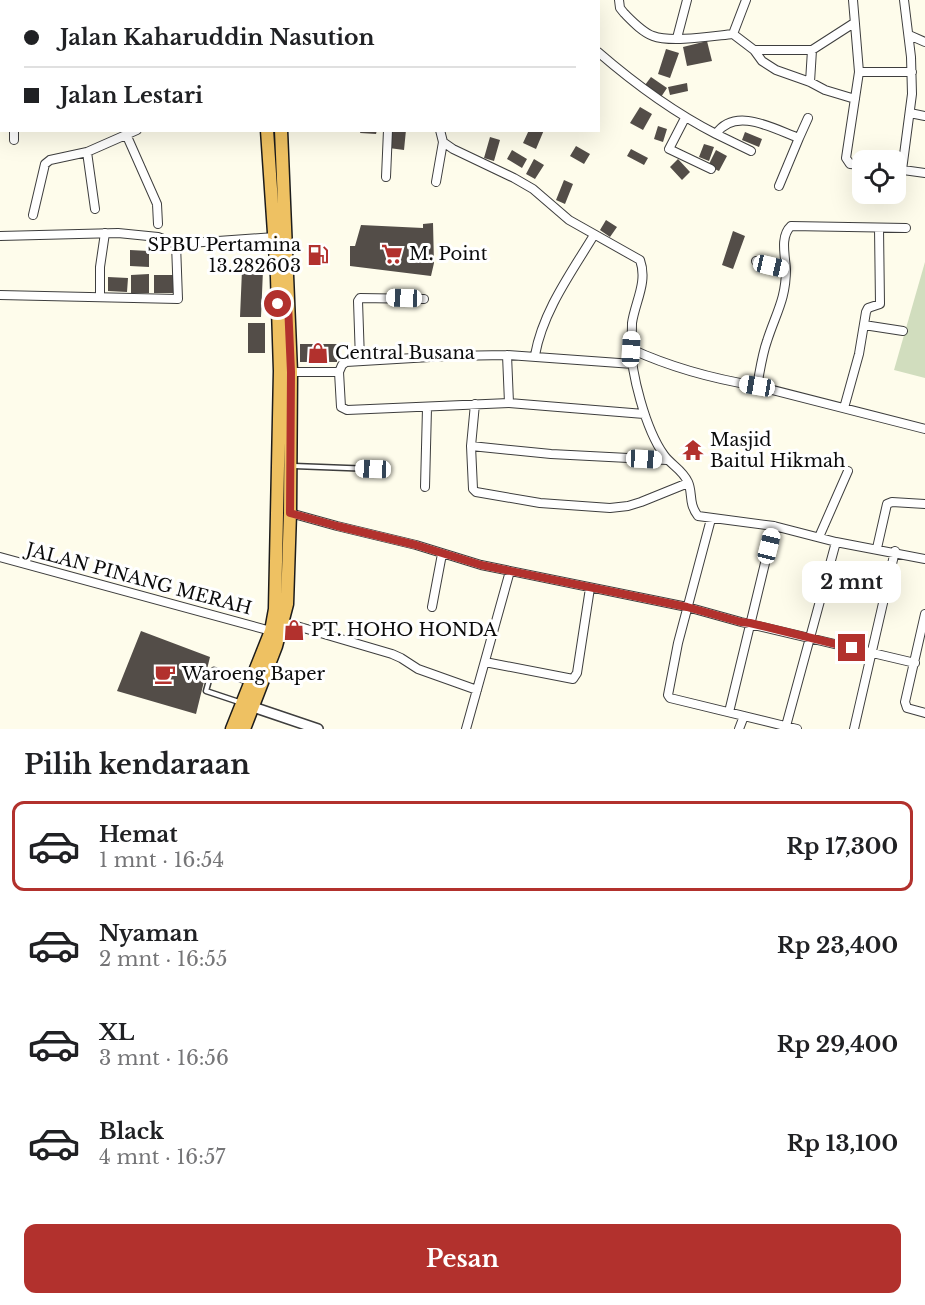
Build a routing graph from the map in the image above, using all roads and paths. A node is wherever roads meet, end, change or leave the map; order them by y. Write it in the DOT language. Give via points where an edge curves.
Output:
graph roads {
  1 [pos="619,0"];
  2 [pos="687,0"];
  3 [pos="746,0"];
  4 [pos="853,0"];
  5 [pos="904,0"];
  6 [pos="854,22"];
  7 [pos="733,34"];
  8 [pos="909,35"];
  9 [pos="677,38"];
  10 [pos="925,42"];
  11 [pos="754,50"];
  12 [pos="812,50"];
  13 [pos="600,54"];
  14 [pos="859,72"];
  15 [pos="912,72"];
  16 [pos="810,82"];
  17 [pos="855,99"];
  18 [pos="910,113"];
  19 [pos="925,116"];
  20 [pos="684,118"];
  21 [pos="808,118"];
  22 [pos="14,132"];
  23 [pos="132,132"];
  24 [pos="267,132"];
  25 [pos="281,132"];
  26 [pos="388,132"];
  27 [pos="440,132"];
  28 [pos="126,134"];
  29 [pos="716,134"];
  30 [pos="799,138"];
  31 [pos="14,140"];
  32 [pos="443,142"];
  33 [pos="903,150"];
  34 [pos="87,152"];
  35 [pos="751,152"];
  36 [pos="852,164"];
  37 [pos="711,169"];
  38 [pos="906,170"];
  39 [pos="925,173"];
  40 [pos="386,177"];
  41 [pos="436,182"];
  42 [pos="779,186"];
  43 [pos="95,209"];
  44 [pos="33,215"];
  45 [pos="159,224"];
  46 [pos="879,228"];
  47 [pos="906,228"];
  48 [pos="105,233"];
  49 [pos="594,235"];
  50 [pos="0,236"];
  51 [pos="274,237"];
  52 [pos="176,244"];
  53 [pos="756,261"];
  54 [pos="786,269"];
  55 [pos="0,295"];
  56 [pos="100,297"];
  57 [pos="424,299"];
  58 [pos="283,304"];
  59 [pos="864,325"];
  60 [pos="903,331"];
  61 [pos="631,349"];
  62 [pos="507,355"];
  63 [pos="536,356"];
  64 [pos="360,360"];
  65 [pos="633,364"];
  66 [pos="291,372"];
  67 [pos="339,372"];
  68 [pos="757,386"];
  69 [pos="509,403"];
  70 [pos="475,404"];
  71 [pos="427,408"];
  72 [pos="844,408"];
  73 [pos="644,414"];
  74 [pos="925,429"];
  75 [pos="471,446"];
  76 [pos="667,460"];
  77 [pos="290,466"];
  78 [pos="373,469"];
  79 [pos="848,471"];
  80 [pos="688,483"];
  81 [pos="425,487"];
  82 [pos="925,504"];
  83 [pos="290,513"];
  84 [pos="711,519"];
  85 [pos="774,526"];
  86 [pos="819,537"];
  87 [pos="836,542"];
  88 [pos="877,548"];
  89 [pos="895,552"];
  90 [pos="442,554"];
  91 [pos="0,557"];
  92 [pos="925,558"];
  93 [pos="510,572"];
  94 [pos="590,588"];
  95 [pos="432,607"];
  96 [pos="687,607"];
  97 [pos="925,614"];
  98 [pos="283,622"];
  99 [pos="750,623"];
  100 [pos="271,631"];
  101 [pos="811,639"];
  102 [pos="872,653"];
  103 [pos="919,658"];
  104 [pos="485,662"];
  105 [pos="251,683"];
  106 [pos="477,690"];
  107 [pos="248,705"];
  108 [pos="729,712"];
  109 [pos="925,713"];
  110 [pos="744,716"];
  111 [pos="786,726"];
  112 [pos="232,729"];
  113 [pos="244,729"];
  114 [pos="318,729"];
  115 [pos="466,729"];
  116 [pos="739,729"];
  117 [pos="796,729"];
  118 [pos="854,729"];
  1 -- 9 [label="street" via="620,9 646,32 661,38"];
  2 -- 9 [label="street"];
  3 -- 7 [label="street"];
  4 -- 6 [label="street"];
  5 -- 8 [label="street"];
  6 -- 12 [label="street"];
  6 -- 14 [label="street"];
  7 -- 9 [label="street"];
  7 -- 11 [label="street"];
  8 -- 10 [label="street"];
  8 -- 15 [label="street"];
  11 -- 12 [label="street"];
  11 -- 16 [label="street" via="776,70"];
  12 -- 16 [label="street"];
  13 -- 20 [label="street"];
  14 -- 15 [label="street"];
  14 -- 17 [label="street"];
  15 -- 18 [label="street"];
  16 -- 17 [label="street"];
  17 -- 36 [label="street" via="846,158"];
  18 -- 19 [label="street"];
  18 -- 33 [label="street"];
  20 -- 29 [label="street"];
  20 -- 37 [label="street" via="669,149"];
  21 -- 30 [label="street"];
  22 -- 31 [label="street"];
  23 -- 28 [label="street"];
  24 -- 51 [label="highway"];
  25 -- 58 [label="highway"];
  26 -- 40 [label="street"];
  27 -- 32 [label="street"];
  28 -- 34 [label="street"];
  28 -- 45 [label="street" via="157,204"];
  29 -- 30 [label="street" via="722,126 741,120"];
  29 -- 35 [label="street"];
  30 -- 42 [label="street"];
  32 -- 41 [label="street"];
  32 -- 49 [label="street" via="514,178"];
  34 -- 43 [label="street"];
  34 -- 44 [label="street" via="45,164"];
  38 -- 39 [label="street"];
  46 -- 47 [label="street"];
  46 -- 54 [label="street" via="791,226 784,247"];
  46 -- 59 [label="street" via="880,304 867,310"];
  48 -- 50 [label="street"];
  48 -- 52 [label="street" via="158,237"];
  48 -- 56 [label="street"];
  49 -- 61 [label="street" via="640,260 643,273"];
  49 -- 63 [label="street" via="542,327"];
  51 -- 52 [label="street"];
  51 -- 58 [label="highway"];
  52 -- 56 [label="street" via="178,299"];
  53 -- 54 [label="street"];
  54 -- 68 [label="street" via="782,305 767,342"];
  55 -- 56 [label="street"];
  57 -- 64 [label="street" via="360,298"];
  58 -- 66 [label="highway"];
  58 -- 100 [label="highway" via="275,609"];
  59 -- 60 [label="street"];
  59 -- 72 [label="street"];
  61 -- 65 [label="street"];
  61 -- 68 [label="street" via="656,360"];
  62 -- 63 [label="street"];
  62 -- 64 [label="street"];
  62 -- 69 [label="street"];
  63 -- 65 [label="street"];
  64 -- 67 [label="street" via="344,363"];
  65 -- 73 [label="street"];
  66 -- 67 [label="street"];
  66 -- 77 [label="highway"];
  67 -- 71 [label="street" via="344,410"];
  68 -- 72 [label="street"];
  69 -- 70 [label="street"];
  69 -- 73 [label="street"];
  70 -- 71 [label="street"];
  70 -- 75 [label="street"];
  71 -- 81 [label="street"];
  72 -- 74 [label="street"];
  73 -- 76 [label="street" via="652,437"];
  75 -- 76 [label="street"];
  75 -- 80 [label="street" via="474,491 540,503 628,506"];
  76 -- 80 [label="street" via="676,465"];
  77 -- 78 [label="lane"];
  77 -- 83 [label="highway"];
  79 -- 86 [label="street"];
  80 -- 84 [label="street" via="693,510 698,516"];
  82 -- 88 [label="street" via="887,504"];
  83 -- 90 [label="street"];
  83 -- 98 [label="highway"];
  84 -- 85 [label="street"];
  84 -- 96 [label="street"];
  85 -- 86 [label="street"];
  85 -- 99 [label="street"];
  86 -- 87 [label="street"];
  87 -- 88 [label="street"];
  87 -- 101 [label="street"];
  88 -- 89 [label="street"];
  89 -- 92 [label="street"];
  89 -- 102 [label="street"];
  90 -- 93 [label="street"];
  90 -- 95 [label="street"];
  91 -- 100 [label="street, JALAN PINANG MERAH"];
  93 -- 94 [label="street"];
  93 -- 104 [label="street"];
  94 -- 96 [label="street"];
  94 -- 104 [label="street" via="573,679"];
  96 -- 99 [label="street"];
  96 -- 108 [label="street" via="668,695"];
  97 -- 103 [label="street"];
  98 -- 106 [label="street" via="384,651 418,669"];
  98 -- 107 [label="highway"];
  99 -- 101 [label="street"];
  99 -- 108 [label="street"];
  100 -- 105 [label="highway"];
  101 -- 102 [label="street"];
  101 -- 111 [label="street"];
  102 -- 103 [label="street"];
  102 -- 118 [label="street"];
  103 -- 109 [label="street" via="905,702 907,708"];
  104 -- 106 [label="street"];
  105 -- 107 [label="highway"];
  105 -- 107 [label="lane" via="214,670 206,691"];
  106 -- 115 [label="street"];
  107 -- 112 [label="highway"];
  107 -- 113 [label="highway"];
  107 -- 114 [label="street"];
  108 -- 110 [label="street"];
  110 -- 111 [label="street"];
  110 -- 116 [label="street"];
  111 -- 117 [label="street"];
}
